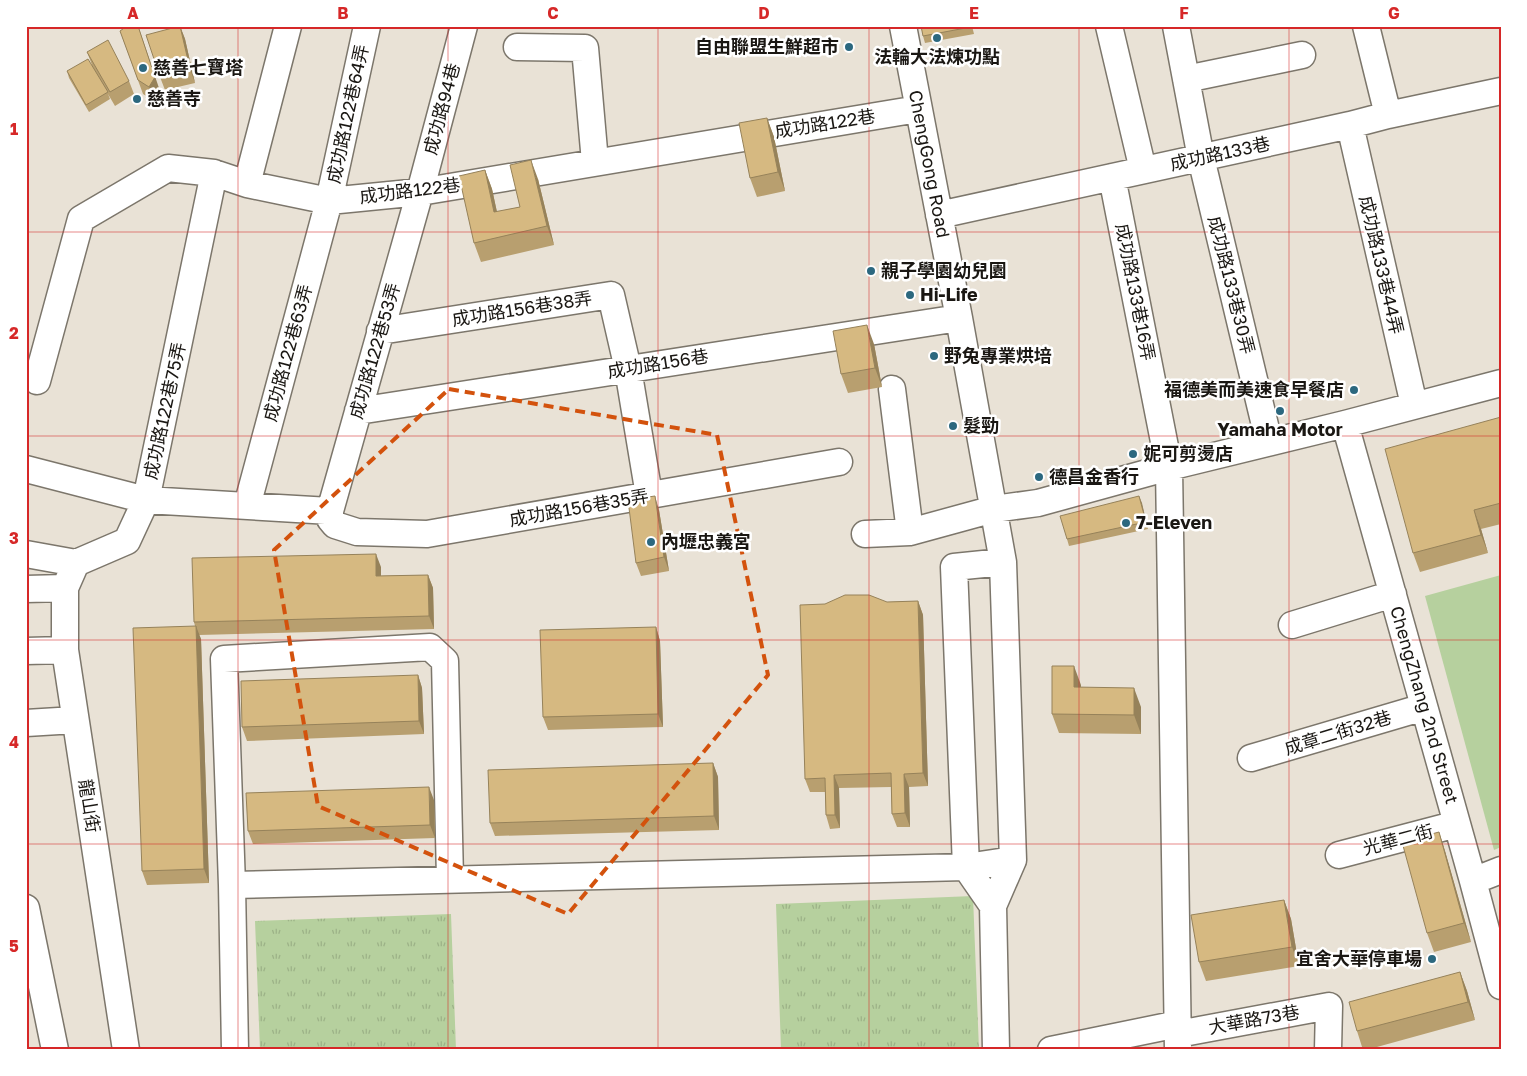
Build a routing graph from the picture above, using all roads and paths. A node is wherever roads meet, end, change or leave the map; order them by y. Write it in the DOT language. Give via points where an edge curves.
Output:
graph roads {
  1 [pos="288,26"];
  2 [pos="367,26"];
  3 [pos="464,26"];
  4 [pos="902,26"];
  5 [pos="1108,26"];
  6 [pos="1176,26"];
  7 [pos="1366,26"];
  8 [pos="517,47"];
  9 [pos="1302,55"];
  10 [pos="1186,79"];
  11 [pos="1501,92"];
  12 [pos="918,108"];
  13 [pos="1388,115"];
  14 [pos="1350,125"];
  15 [pos="1201,158"];
  16 [pos="595,162"];
  17 [pos="1143,170"];
  18 [pos="214,173"];
  19 [pos="1112,177"];
  20 [pos="247,184"];
  21 [pos="420,192"];
  22 [pos="328,201"];
  23 [pos="939,215"];
  24 [pos="959,318"];
  25 [pos="380,332"];
  26 [pos="628,369"];
  27 [pos="37,381"];
  28 [pos="1501,383"];
  29 [pos="892,389"];
  30 [pos="1414,405"];
  31 [pos="358,411"];
  32 [pos="1345,424"];
  33 [pos="1269,442"];
  34 [pos="839,462"];
  35 [pos="1169,466"];
  36 [pos="26,469"];
  37 [pos="649,495"];
  38 [pos="146,500"];
  39 [pos="246,506"];
  40 [pos="994,509"];
  41 [pos="330,511"];
  42 [pos="910,532"];
  43 [pos="865,534"];
  44 [pos="26,554"];
  45 [pos="1003,562"];
  46 [pos="76,563"];
  47 [pos="26,588"];
  48 [pos="66,588"];
  49 [pos="1393,594"];
  50 [pos="1292,625"];
  51 [pos="65,650"];
  52 [pos="26,651"];
  53 [pos="1424,707"];
  54 [pos="75,720"];
  55 [pos="26,723"];
  56 [pos="1251,758"];
  57 [pos="1458,824"];
  58 [pos="1339,855"];
  59 [pos="1013,860"];
  60 [pos="966,867"];
  61 [pos="1501,870"];
  62 [pos="450,879"];
  63 [pos="1473,881"];
  64 [pos="232,884"];
  65 [pos="994,906"];
  66 [pos="26,908"];
  67 [pos="1501,986"];
  68 [pos="1178,1036"];
  69 [pos="55,1050"];
  70 [pos="126,1050"];
  71 [pos="235,1050"];
  72 [pos="996,1050"];
  73 [pos="1050,1050"];
  74 [pos="1328,1050"];
  1 -- 20 [label="street"];
  2 -- 22 [label="street, 成功路122巷64弄"];
  3 -- 21 [label="street, 成功路94巷"];
  4 -- 12 [label="street, ChengGong Road"];
  5 -- 17 [label="street"];
  6 -- 10 [label="street, 成功路133巷30弄"];
  7 -- 13 [label="street"];
  8 -- 16 [label="street" via="585,48"];
  9 -- 10 [label="street"];
  10 -- 15 [label="street, 成功路133巷30弄"];
  11 -- 13 [label="street, 成功路133巷"];
  12 -- 16 [label="street, 成功路122巷"];
  12 -- 23 [label="street, ChengGong Road"];
  13 -- 14 [label="street, 成功路133巷"];
  14 -- 15 [label="street, 成功路133巷"];
  14 -- 30 [label="street, 成功路133巷44弄"];
  15 -- 17 [label="street, 成功路133巷"];
  15 -- 33 [label="street, 成功路133巷30弄"];
  16 -- 21 [label="street, 成功路122巷"];
  17 -- 19 [label="street, 成功路133巷"];
  18 -- 20 [label="street, 成功路122巷"];
  18 -- 27 [label="street, 成功路122巷" via="168,168 81,219"];
  18 -- 38 [label="street, 成功路122巷75弄"];
  19 -- 23 [label="street, 成功路133巷"];
  19 -- 35 [label="street, 成功路133巷16弄"];
  20 -- 22 [label="street, 成功路122巷"];
  21 -- 22 [label="street, 成功路122巷"];
  21 -- 25 [label="street, 成功路122巷53弄"];
  22 -- 39 [label="street, 成功路122巷63弄"];
  23 -- 24 [label="street, ChengGong Road"];
  24 -- 26 [label="street, 成功路156巷"];
  24 -- 40 [label="street, ChengGong Road"];
  25 -- 26 [label="street, 成功路156巷38弄" via="611,295"];
  25 -- 31 [label="street, 成功路122巷53弄"];
  26 -- 31 [label="street, 成功路156巷"];
  26 -- 37 [label="street, 成功路156巷38弄"];
  28 -- 30 [label="street"];
  29 -- 42 [label="street"];
  30 -- 32 [label="street"];
  31 -- 41 [label="street, 成功路122巷53弄"];
  32 -- 33 [label="street"];
  32 -- 49 [label="street, ChengZhang 2nd Street"];
  33 -- 35 [label="street"];
  34 -- 37 [label="street, 成功路156巷35弄"];
  35 -- 40 [label="street" via="1038,503"];
  35 -- 68 [label="street, 成功路133巷16弄"];
  36 -- 38 [label="street"];
  37 -- 41 [label="street, 成功路156巷35弄" via="427,534 357,532 335,525 330,519"];
  38 -- 39 [label="street"];
  38 -- 46 [label="street, 成功路122巷75弄" via="127,540"];
  39 -- 41 [label="street"];
  40 -- 42 [label="street"];
  40 -- 45 [label="street, ChengGong Road"];
  42 -- 43 [label="street"];
  44 -- 46 [label="street"];
  45 -- 59 [label="street, ChengGong Road"];
  45 -- 60 [label="street" via="954,566"];
  46 -- 48 [label="street, 龍山街"];
  47 -- 48 [label="street"];
  48 -- 51 [label="street, 龍山街"];
  49 -- 50 [label="street"];
  49 -- 53 [label="street, ChengZhang 2nd Street"];
  51 -- 52 [label="street"];
  51 -- 54 [label="street, 龍山街"];
  53 -- 56 [label="street, 成章二街32巷"];
  53 -- 57 [label="street, ChengZhang 2nd Street"];
  54 -- 55 [label="street"];
  54 -- 70 [label="street, 龍山街"];
  57 -- 58 [label="street, 光華二街"];
  57 -- 63 [label="street, ChengZhang 2nd Street"];
  59 -- 60 [label="street"];
  59 -- 65 [label="street"];
  60 -- 62 [label="street"];
  60 -- 65 [label="street"];
  61 -- 63 [label="street"];
  62 -- 64 [label="street"];
  62 -- 64 [label="street" via="445,661 430,647 224,658"];
  63 -- 67 [label="street, ChengZhang 2nd Street"];
  64 -- 71 [label="street"];
  65 -- 72 [label="street"];
  66 -- 69 [label="street"];
  68 -- 73 [label="street, 大華路73巷"];
  68 -- 74 [label="street, 大華路73巷" via="1329,1006"];
}
